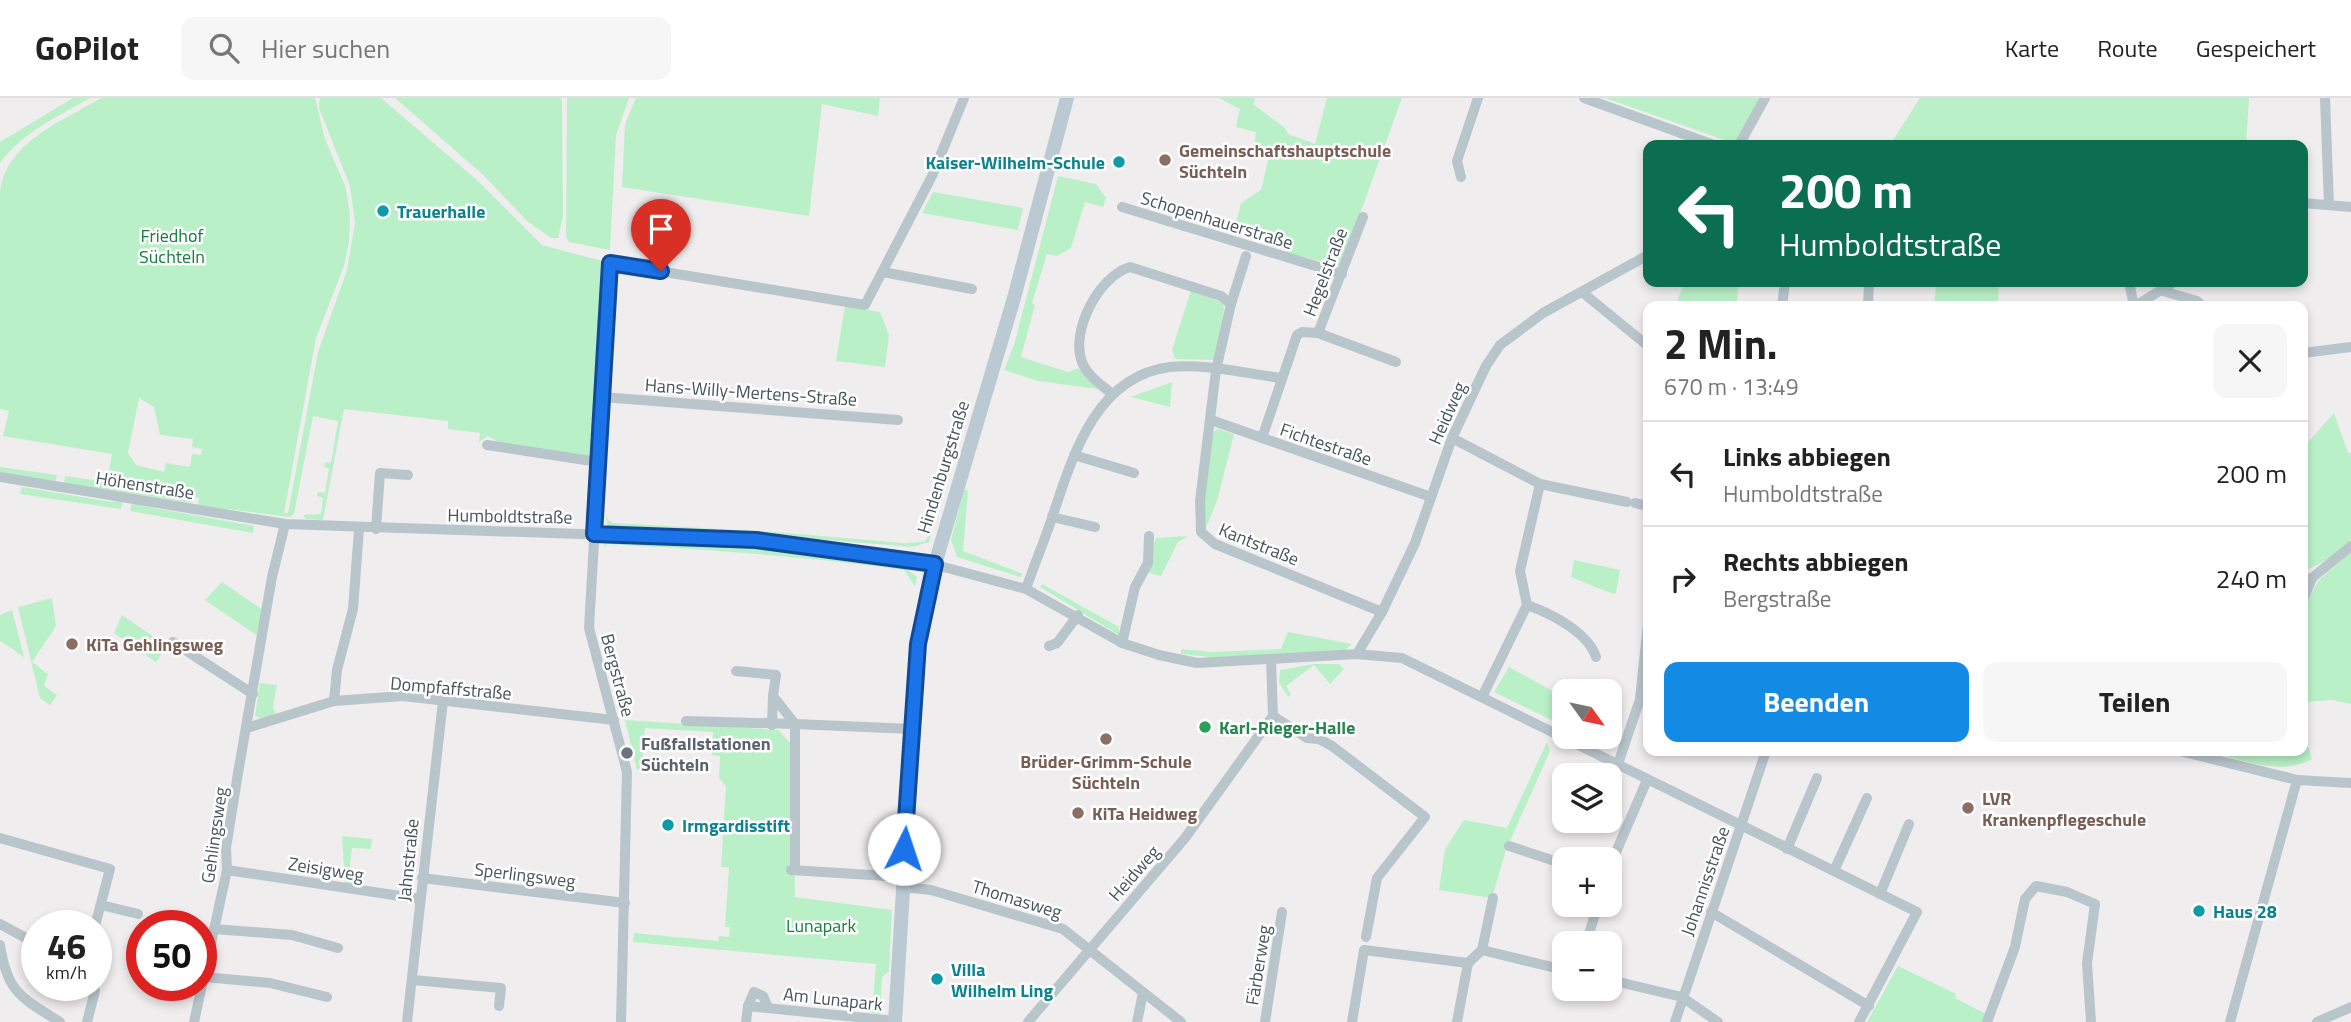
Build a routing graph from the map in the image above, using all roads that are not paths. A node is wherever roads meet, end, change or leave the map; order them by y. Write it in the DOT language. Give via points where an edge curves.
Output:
graph roads {
  1 [pos="964,98"];
  2 [pos="1067,98"];
  3 [pos="1478,98"];
  4 [pos="1584,98"];
  5 [pos="1765,98"];
  6 [pos="2325,98"];
  7 [pos="1700,140"];
  8 [pos="1742,140"];
  9 [pos="1461,177"];
  10 [pos="2308,203"];
  11 [pos="2329,205"];
  12 [pos="1122,207"];
  13 [pos="2351,207"];
  14 [pos="1363,217"];
  15 [pos="1246,257"];
  16 [pos="1643,258"];
  17 [pos="883,272"];
  18 [pos="1342,274"];
  19 [pos="2168,287"];
  20 [pos="972,289"];
  21 [pos="2163,291"];
  22 [pos="1583,292"];
  23 [pos="2144,301"];
  24 [pos="2197,301"];
  25 [pos="1231,304"];
  26 [pos="1318,333"];
  27 [pos="1643,342"];
  28 [pos="2351,346"];
  29 [pos="2308,353"];
  30 [pos="1396,362"];
  31 [pos="1216,370"];
  32 [pos="1282,378"];
  33 [pos="1112,394"];
  34 [pos="602,397"];
  35 [pos="898,420"];
  36 [pos="1211,420"];
  37 [pos="1262,438"];
  38 [pos="1452,438"];
  39 [pos="488,445"];
  40 [pos="1074,455"];
  41 [pos="598,462"];
  42 [pos="1134,473"];
  43 [pos="408,475"];
  44 [pos="0,477"];
  45 [pos="1540,484"];
  46 [pos="1432,497"];
  47 [pos="1643,505"];
  48 [pos="1052,517"];
  49 [pos="285,524"];
  50 [pos="1095,527"];
  51 [pos="359,529"];
  52 [pos="376,529"];
  53 [pos="594,534"];
  54 [pos="1149,536"];
  55 [pos="2351,546"];
  56 [pos="935,564"];
  57 [pos="2308,578"];
  58 [pos="1026,589"];
  59 [pos="1527,605"];
  60 [pos="1382,612"];
  61 [pos="1078,615"];
  62 [pos="173,642"];
  63 [pos="1122,643"];
  64 [pos="1049,646"];
  65 [pos="1357,654"];
  66 [pos="1596,657"];
  67 [pos="1271,660"];
  68 [pos="736,671"];
  69 [pos="253,694"];
  70 [pos="773,696"];
  71 [pos="1482,697"];
  72 [pos="334,701"];
  73 [pos="443,701"];
  74 [pos="1643,702"];
  75 [pos="1273,716"];
  76 [pos="614,720"];
  77 [pos="686,721"];
  78 [pos="795,724"];
  79 [pos="772,725"];
  80 [pos="247,728"];
  81 [pos="912,729"];
  82 [pos="1764,756"];
  83 [pos="2200,756"];
  84 [pos="1616,763"];
  85 [pos="1618,763"];
  86 [pos="1622,766"];
  87 [pos="1817,778"];
  88 [pos="1647,780"];
  89 [pos="2297,780"];
  90 [pos="2351,783"];
  91 [pos="1867,798"];
  92 [pos="1909,824"];
  93 [pos="1741,826"];
  94 [pos="0,838"];
  95 [pos="1509,846"];
  96 [pos="1618,847"];
  97 [pos="1787,849"];
  98 [pos="1552,860"];
  99 [pos="227,870"];
  100 [pos="1834,871"];
  101 [pos="422,878"];
  102 [pos="902,882"];
  103 [pos="1880,894"];
  104 [pos="1493,898"];
  105 [pos="420,899"];
  106 [pos="625,903"];
  107 [pos="101,905"];
  108 [pos="100,910"];
  109 [pos="126,912"];
  110 [pos="1282,912"];
  111 [pos="1710,912"];
  112 [pos="217,915"];
  113 [pos="0,924"];
  114 [pos="217,929"];
  115 [pos="21,935"];
  116 [pos="1366,937"];
  117 [pos="0,945"];
  118 [pos="338,948"];
  119 [pos="1089,948"];
  120 [pos="1482,950"];
  121 [pos="1468,963"];
  122 [pos="1552,967"];
  123 [pos="217,977"];
  124 [pos="413,980"];
  125 [pos="1622,984"];
  126 [pos="1143,993"];
  127 [pos="327,997"];
  128 [pos="1682,997"];
  129 [pos="92,1001"];
  130 [pos="199,1001"];
  131 [pos="499,1006"];
  132 [pos="1869,1006"];
  133 [pos="2351,1007"];
  134 [pos="60,1022"];
  135 [pos="87,1022"];
  136 [pos="194,1022"];
  137 [pos="407,1022"];
  138 [pos="621,1022"];
  139 [pos="746,1022"];
  140 [pos="895,1022"];
  141 [pos="1028,1022"];
  142 [pos="1137,1022"];
  143 [pos="1181,1022"];
  144 [pos="1265,1022"];
  145 [pos="1352,1022"];
  146 [pos="1457,1022"];
  147 [pos="1675,1022"];
  148 [pos="1718,1022"];
  149 [pos="1859,1022"];
  150 [pos="1987,1022"];
  151 [pos="2091,1022"];
  152 [pos="2230,1022"];
  153 [pos="2317,1022"];
  1 -- 17 [label="street" via="932,176"];
  2 -- 56 [label="main road, Hindenburgstraße" via="1014,298"];
  3 -- 9 [label="street" via="1457,161"];
  4 -- 7 [label="street"];
  5 -- 8 [label="street"];
  6 -- 11 [label="street"];
  10 -- 11 [label="street"];
  11 -- 13 [label="street"];
  12 -- 18 [label="street, Schopenhauerstraße"];
  14 -- 18 [label="street, Hegelstraße"];
  15 -- 25 [label="street, Kantstraße"];
  16 -- 22 [label="street, Heidweg"];
  17 -- 20 [label="street"];
  17 -- 34 [label="street, Bergstraße" via="865,305 610,263"];
  18 -- 26 [label="street, Hegelstraße"];
  19 -- 21 [label="street"];
  21 -- 23 [label="street"];
  21 -- 24 [label="street"];
  22 -- 27 [label="street"];
  22 -- 38 [label="street, Heidweg" via="1543,313 1500,345"];
  25 -- 31 [label="street, Kantstraße"];
  25 -- 33 [label="street" via="1222,296 1130,267 1115,271 1095,293 1079,346 1087,373"];
  26 -- 30 [label="street"];
  26 -- 32 [label="street, Hegelstraße" via="1297,335"];
  28 -- 29 [label="street"];
  31 -- 32 [label="street"];
  31 -- 33 [label="street" via="1171,367 1129,380"];
  31 -- 36 [label="street, Kantstraße"];
  32 -- 37 [label="street, Hegelstraße"];
  33 -- 40 [label="street"];
  34 -- 35 [label="street, Hans-Willy-Mertens-Straße"];
  34 -- 41 [label="street, Bergstraße"];
  36 -- 37 [label="street, Fichtestraße"];
  36 -- 60 [label="street, Kantstraße" via="1199,515 1207,540"];
  37 -- 46 [label="street, Fichtestraße"];
  38 -- 45 [label="street"];
  38 -- 46 [label="street, Heidweg"];
  39 -- 41 [label="street"];
  40 -- 42 [label="street"];
  40 -- 48 [label="street"];
  41 -- 53 [label="street, Bergstraße"];
  43 -- 52 [label="street" via="380,472"];
  44 -- 49 [label="street, Höhenstraße"];
  45 -- 47 [label="street"];
  45 -- 59 [label="street" via="1520,571"];
  46 -- 60 [label="street, Heidweg"];
  48 -- 50 [label="street"];
  48 -- 58 [label="street"];
  49 -- 51 [label="street, Humboldtstraße"];
  49 -- 69 [label="street, Gehlingsweg"];
  51 -- 52 [label="street, Humboldtstraße"];
  51 -- 72 [label="street" via="356,586"];
  52 -- 53 [label="street, Humboldtstraße"];
  53 -- 56 [label="street, Humboldtstraße" via="756,540"];
  53 -- 76 [label="street, Bergstraße" via="589,628"];
  54 -- 63 [label="street" via="1148,563 1135,587"];
  55 -- 57 [label="street"];
  56 -- 58 [label="street, Humboldtstraße"];
  56 -- 81 [label="main road, Hindenburgstraße" via="918,644"];
  58 -- 61 [label="street, Humboldtstraße"];
  59 -- 66 [label="street" via="1583,638"];
  59 -- 71 [label="street"];
  60 -- 65 [label="street, Heidweg"];
  61 -- 63 [label="street, Humboldtstraße"];
  61 -- 64 [label="street" via="1057,643"];
  62 -- 69 [label="street"];
  63 -- 67 [label="street, Humboldtstraße" via="1197,663"];
  65 -- 67 [label="street, Humboldtstraße"];
  65 -- 71 [label="street, Humboldtstraße" via="1402,658"];
  67 -- 75 [label="street"];
  68 -- 70 [label="street" via="776,676"];
  69 -- 80 [label="street, Gehlingsweg"];
  70 -- 78 [label="street"];
  70 -- 79 [label="street"];
  71 -- 84 [label="street, Humboldtstraße"];
  72 -- 73 [label="street, Dompfaffstraße" via="402,696"];
  72 -- 80 [label="street, Dompfaffstraße"];
  73 -- 76 [label="street, Dompfaffstraße"];
  73 -- 101 [label="street, Jahnstraße"];
  74 -- 85 [label="street"];
  75 -- 116 [label="street" via="1307,738 1332,746 1425,817 1377,878"];
  75 -- 119 [label="street, Heidweg" via="1185,838"];
  76 -- 106 [label="street, Bergstraße" via="627,772"];
  77 -- 79 [label="street"];
  78 -- 79 [label="street"];
  78 -- 81 [label="street"];
  78 -- 102 [label="street, Thomasweg" via="792,870"];
  80 -- 99 [label="street, Gehlingsweg" via="226,848"];
  81 -- 102 [label="main road, Hindenburgstraße"];
  82 -- 93 [label="street, Johannisstraße"];
  83 -- 89 [label="street"];
  86 -- 88 [label="street, Humboldtstraße"];
  87 -- 97 [label="street"];
  88 -- 93 [label="street, Humboldtstraße"];
  88 -- 96 [label="street"];
  89 -- 90 [label="street"];
  89 -- 152 [label="street"];
  91 -- 100 [label="street"];
  92 -- 103 [label="street"];
  93 -- 97 [label="street, Humboldtstraße"];
  93 -- 111 [label="street, Johannisstraße"];
  94 -- 107 [label="street" via="110,869"];
  95 -- 98 [label="street"];
  97 -- 100 [label="street, Humboldtstraße"];
  99 -- 105 [label="street, Zeisigweg"];
  99 -- 112 [label="street, Gehlingsweg"];
  100 -- 103 [label="street, Humboldtstraße"];
  101 -- 105 [label="street, Jahnstraße"];
  101 -- 106 [label="street, Sperlingsweg"];
  102 -- 119 [label="street, Thomasweg" via="1052,924"];
  102 -- 140 [label="main road, Hindenburgstraße"];
  103 -- 132 [label="street, Humboldtstraße" via="1917,912"];
  104 -- 120 [label="street"];
  105 -- 124 [label="street, Jahnstraße"];
  106 -- 138 [label="street, Bergstraße"];
  107 -- 108 [label="street"];
  107 -- 109 [label="street"];
  110 -- 144 [label="street, Färberweg"];
  111 -- 128 [label="street, Johannisstraße"];
  111 -- 132 [label="street"];
  113 -- 115 [label="street"];
  114 -- 118 [label="street" via="292,935"];
  117 -- 134 [label="street" via="4,972 21,998"];
  119 -- 126 [label="street, Thomasweg"];
  119 -- 141 [label="street, Heidweg"];
  120 -- 121 [label="street"];
  120 -- 122 [label="street"];
  121 -- 145 [label="street" via="1364,950"];
  121 -- 146 [label="street"];
  123 -- 127 [label="street" via="270,983"];
  124 -- 131 [label="street" via="501,988"];
  124 -- 137 [label="street, Jahnstraße"];
  125 -- 128 [label="street"];
  126 -- 142 [label="street"];
  126 -- 143 [label="street, Thomasweg"];
  128 -- 147 [label="street, Johannisstraße"];
  128 -- 148 [label="street"];
  129 -- 135 [label="street"];
  130 -- 136 [label="street, Gehlingsweg"];
  132 -- 149 [label="street"];
  133 -- 153 [label="street"];
  139 -- 140 [label="street, Am Lunapark" via="748,1006"];
  150 -- 151 [label="street" via="2015,947 2025,899 2036,886 2095,904 2087,963"];
}
